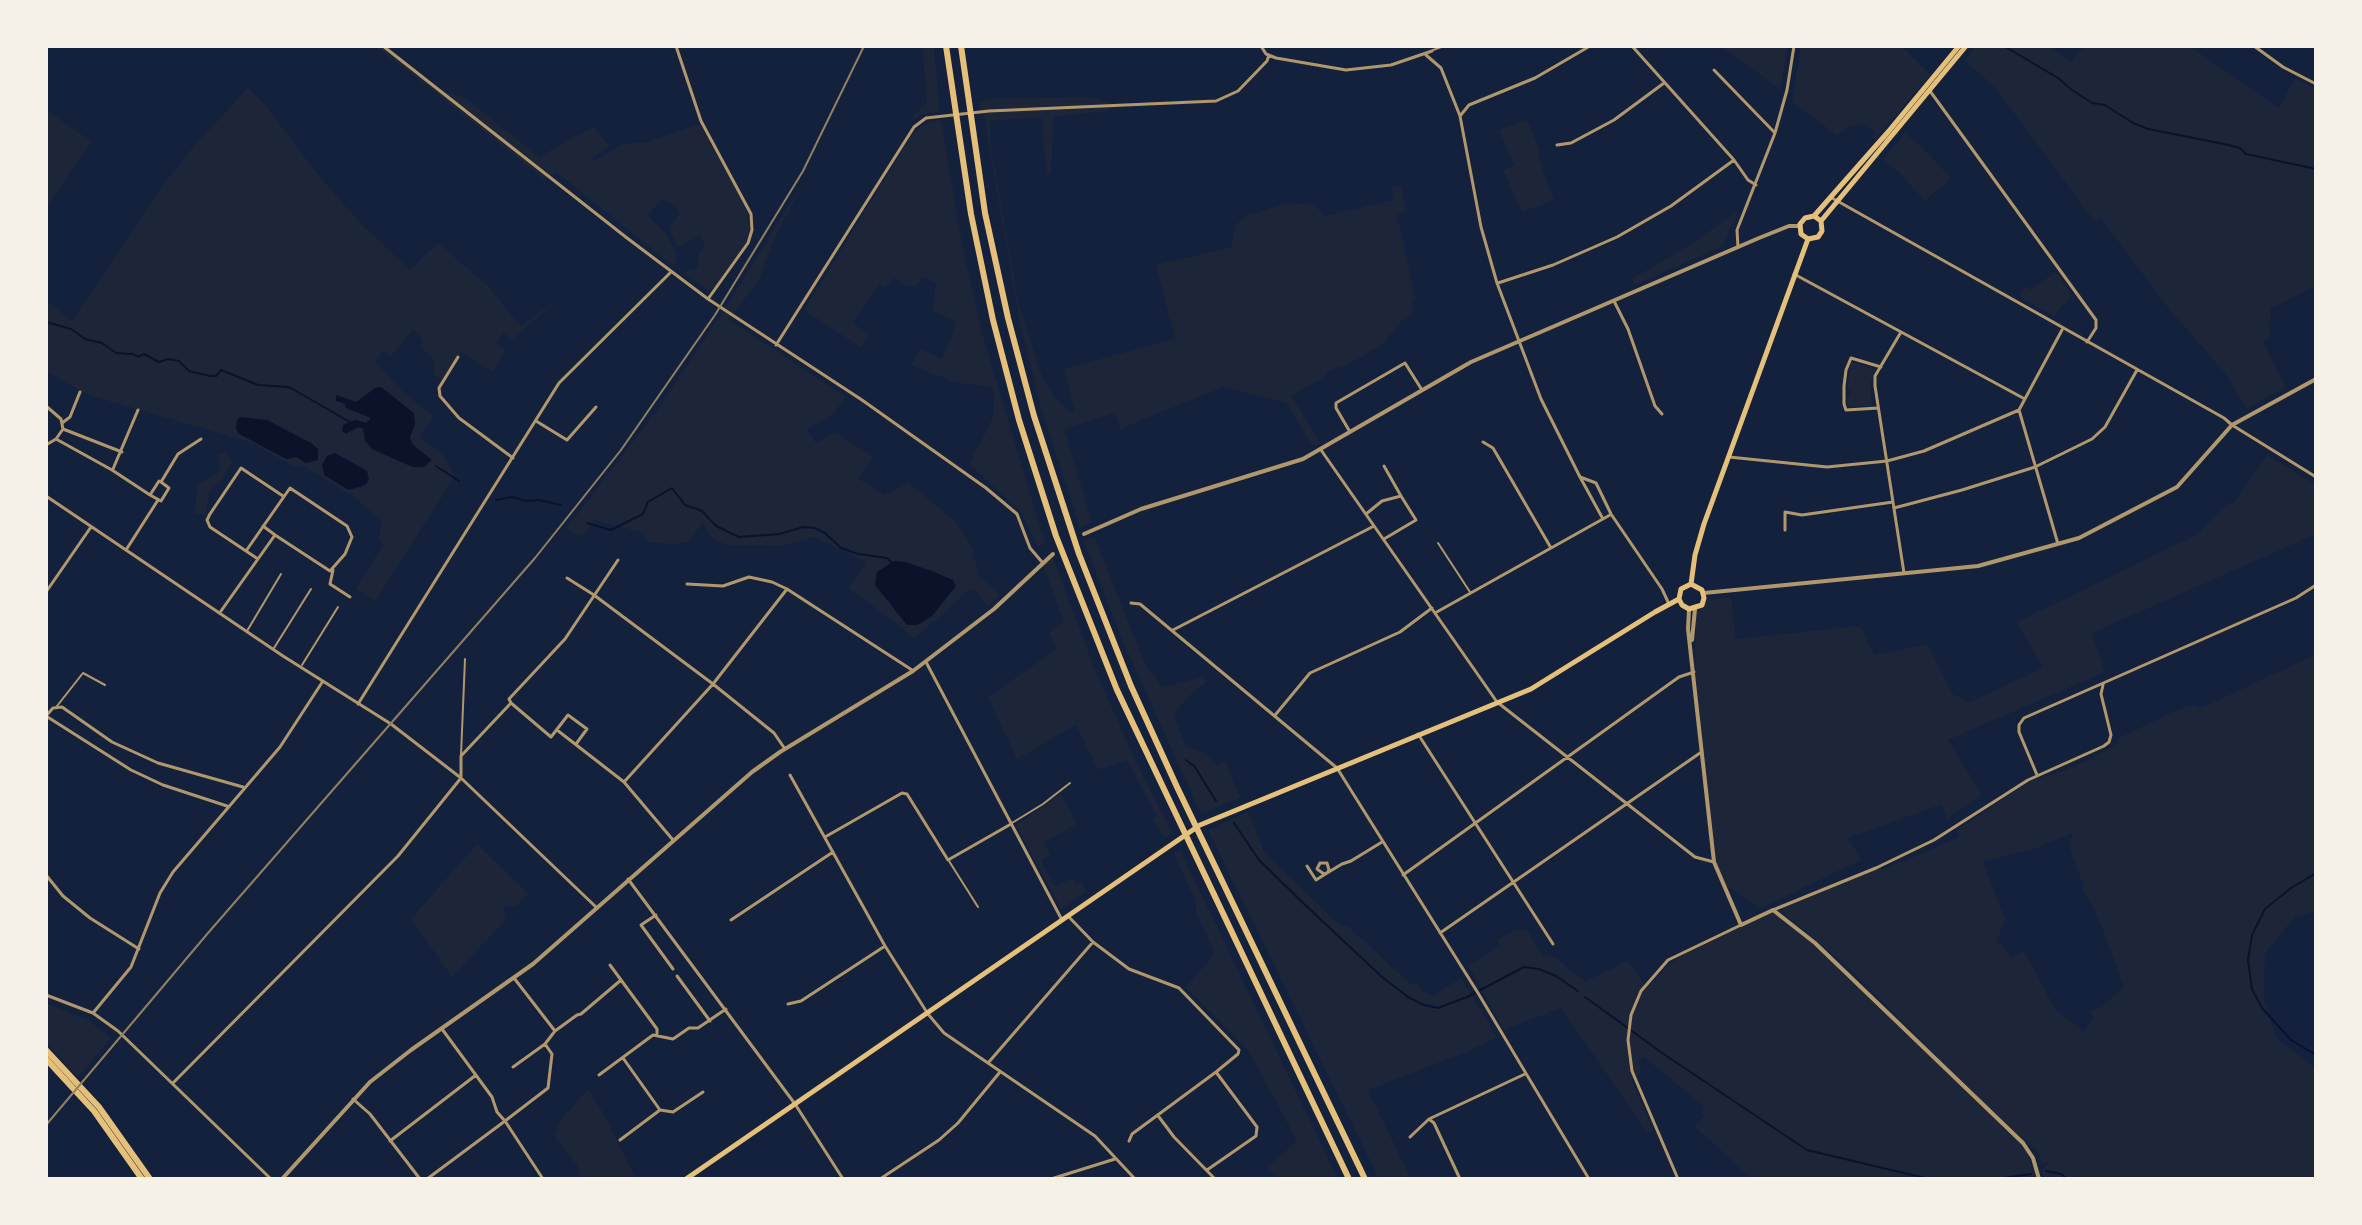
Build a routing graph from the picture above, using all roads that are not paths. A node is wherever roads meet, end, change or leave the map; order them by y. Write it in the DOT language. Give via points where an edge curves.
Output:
graph roads {
  1 [pos="383,46"];
  2 [pos="676,46"];
  3 [pos="946,46"];
  4 [pos="961,46"];
  5 [pos="1261,46"];
  6 [pos="1444,46"];
  7 [pos="1590,46"];
  8 [pos="1632,46"];
  9 [pos="1794,46"];
  10 [pos="1959,46"];
  11 [pos="1966,46"];
  12 [pos="2254,46"];
  13 [pos="1432,51"];
  14 [pos="1269,55"];
  15 [pos="1426,55"];
  16 [pos="1714,70"];
  17 [pos="1664,83"];
  18 [pos="2316,84"];
  19 [pos="1930,91"];
  20 [pos="1460,116"];
  21 [pos="1775,133"];
  22 [pos="1557,145"];
  23 [pos="1734,160"];
  24 [pos="1756,185"];
  25 [pos="1834,200"];
  26 [pos="1814,216"];
  27 [pos="1821,221"];
  28 [pos="1800,226"];
  29 [pos="1808,239"];
  30 [pos="1738,247"];
  31 [pos="672,271"];
  32 [pos="1794,274"];
  33 [pos="1497,283"];
  34 [pos="708,299"];
  35 [pos="1614,301"];
  36 [pos="2063,328"];
  37 [pos="1901,332"];
  38 [pos="1518,341"];
  39 [pos="2087,342"];
  40 [pos="776,345"];
  41 [pos="458,357"];
  42 [pos="1881,367"];
  43 [pos="2137,370"];
  44 [pos="2316,379"];
  45 [pos="1422,390"];
  46 [pos="80,392"];
  47 [pos="2023,399"];
  48 [pos="46,406"];
  49 [pos="596,407"];
  50 [pos="1878,408"];
  51 [pos="138,410"];
  52 [pos="2019,410"];
  53 [pos="1662,414"];
  54 [pos="536,421"];
  55 [pos="2232,425"];
  56 [pos="63,426"];
  57 [pos="1350,433"];
  58 [pos="56,439"];
  59 [pos="201,439"];
  60 [pos="1483,442"];
  61 [pos="46,445"];
  62 [pos="1321,450"];
  63 [pos="122,452"];
  64 [pos="1729,457"];
  65 [pos="513,458"];
  66 [pos="1887,461"];
  67 [pos="1384,466"];
  68 [pos="2035,467"];
  69 [pos="112,470"];
  70 [pos="1580,477"];
  71 [pos="2316,477"];
  72 [pos="161,482"];
  73 [pos="150,495"];
  74 [pos="46,496"];
  75 [pos="283,496"];
  76 [pos="1401,496"];
  77 [pos="158,500"];
  78 [pos="1893,502"];
  79 [pos="1894,508"];
  80 [pos="1366,514"];
  81 [pos="1611,514"];
  82 [pos="1603,519"];
  83 [pos="263,526"];
  84 [pos="1374,526"];
  85 [pos="91,527"];
  86 [pos="1785,530"];
  87 [pos="1084,534"];
  88 [pos="275,535"];
  89 [pos="1384,539"];
  90 [pos="1438,543"];
  91 [pos="2058,544"];
  92 [pos="1551,548"];
  93 [pos="126,550"];
  94 [pos="246,551"];
  95 [pos="1053,554"];
  96 [pos="258,559"];
  97 [pos="618,560"];
  98 [pos="1042,562"];
  99 [pos="333,570"];
  100 [pos="1904,573"];
  101 [pos="281,574"];
  102 [pos="567,578"];
  103 [pos="687,584"];
  104 [pos="1691,584"];
  105 [pos="2316,585"];
  106 [pos="311,589"];
  107 [pos="787,589"];
  108 [pos="46,592"];
  109 [pos="1470,592"];
  110 [pos="1704,593"];
  111 [pos="594,595"];
  112 [pos="350,597"];
  113 [pos="1679,599"];
  114 [pos="1131,603"];
  115 [pos="1669,604"];
  116 [pos="338,607"];
  117 [pos="1692,609"];
  118 [pos="1434,611"];
  119 [pos="220,613"];
  120 [pos="1173,630"];
  121 [pos="247,631"];
  122 [pos="274,649"];
  123 [pos="465,659"];
  124 [pos="926,662"];
  125 [pos="301,666"];
  126 [pos="913,671"];
  127 [pos="1694,672"];
  128 [pos="323,681"];
  129 [pos="713,684"];
  130 [pos="105,685"];
  131 [pos="2103,685"];
  132 [pos="1497,702"];
  133 [pos="511,703"];
  134 [pos="358,704"];
  135 [pos="57,706"];
  136 [pos="46,716"];
  137 [pos="1274,716"];
  138 [pos="557,730"];
  139 [pos="1418,734"];
  140 [pos="576,744"];
  141 [pos="785,749"];
  142 [pos="1702,752"];
  143 [pos="461,756"];
  144 [pos="1569,758"];
  145 [pos="1337,768"];
  146 [pos="790,775"];
  147 [pos="2037,775"];
  148 [pos="461,778"];
  149 [pos="624,782"];
  150 [pos="1070,783"];
  151 [pos="244,787"];
  152 [pos="1629,805"];
  153 [pos="227,806"];
  154 [pos="1011,824"];
  155 [pos="1476,824"];
  156 [pos="825,837"];
  157 [pos="673,840"];
  158 [pos="1382,842"];
  159 [pos="833,852"];
  160 [pos="948,860"];
  161 [pos="1714,862"];
  162 [pos="1307,866"];
  163 [pos="46,875"];
  164 [pos="1403,875"];
  165 [pos="628,879"];
  166 [pos="1515,884"];
  167 [pos="596,907"];
  168 [pos="978,907"];
  169 [pos="1773,910"];
  170 [pos="656,915"];
  171 [pos="1065,918"];
  172 [pos="731,920"];
  173 [pos="1741,925"];
  174 [pos="1440,933"];
  175 [pos="1093,942"];
  176 [pos="1553,944"];
  177 [pos="885,946"];
  178 [pos="139,949"];
  179 [pos="610,965"];
  180 [pos="673,969"];
  181 [pos="677,976"];
  182 [pos="514,978"];
  183 [pos="621,980"];
  184 [pos="46,995"];
  185 [pos="788,1004"];
  186 [pos="726,1009"];
  187 [pos="93,1013"];
  188 [pos="928,1014"];
  189 [pos="710,1021"];
  190 [pos="442,1029"];
  191 [pos="555,1031"];
  192 [pos="658,1035"];
  193 [pos="545,1044"];
  194 [pos="46,1050"];
  195 [pos="623,1058"];
  196 [pos="46,1059"];
  197 [pos="988,1063"];
  198 [pos="513,1067"];
  199 [pos="1000,1072"];
  200 [pos="1216,1072"];
  201 [pos="1526,1074"];
  202 [pos="476,1075"];
  203 [pos="599,1075"];
  204 [pos="173,1083"];
  205 [pos="703,1092"];
  206 [pos="353,1099"];
  207 [pos="795,1104"];
  208 [pos="660,1110"];
  209 [pos="1158,1116"];
  210 [pos="1429,1119"];
  211 [pos="505,1121"];
  212 [pos="1410,1137"];
  213 [pos="620,1140"];
  214 [pos="390,1141"];
  215 [pos="1129,1141"];
  216 [pos="1115,1159"];
  217 [pos="1207,1170"];
  218 [pos="1364,1177"];
  219 [pos="2039,1178"];
  220 [pos="142,1179"];
  221 [pos="150,1179"];
  222 [pos="271,1179"];
  223 [pos="282,1179"];
  224 [pos="420,1179"];
  225 [pos="427,1179"];
  226 [pos="543,1179"];
  227 [pos="686,1179"];
  228 [pos="843,1179"];
  229 [pos="880,1179"];
  230 [pos="1051,1179"];
  231 [pos="1135,1179"];
  232 [pos="1215,1179"];
  233 [pos="1349,1179"];
  234 [pos="1460,1179"];
  235 [pos="1589,1179"];
  236 [pos="1678,1179"];
  1 -- 31 [label="street"];
  2 -- 34 [label="street" via="701,121 751,214 748,243"];
  3 -- 233 [label="highway" via="993,320 1056,536 1117,690"];
  4 -- 218 [label="highway" via="985,213 1008,318 1061,504 1131,686"];
  5 -- 14 [label="street"];
  6 -- 13 [label="lane"];
  7 -- 20 [label="street" via="1535,78 1469,105"];
  8 -- 17 [label="street"];
  9 -- 21 [label="street"];
  10 -- 25 [label="main road"];
  11 -- 19 [label="main road"];
  12 -- 18 [label="street"];
  13 -- 15 [label="street"];
  14 -- 15 [label="street" via="1346,70"];
  14 -- 40 [label="street" via="1238,91 1216,101 926,118 914,127"];
  15 -- 20 [label="street" via="1441,68"];
  16 -- 21 [label="street"];
  17 -- 22 [label="street" via="1614,120"];
  17 -- 23 [label="street"];
  19 -- 25 [label="main road"];
  19 -- 39 [label="street" via="2096,320"];
  20 -- 33 [label="street"];
  21 -- 24 [label="street"];
  23 -- 24 [label="street"];
  23 -- 33 [label="street" via="1671,206 1612,239"];
  24 -- 30 [label="street" via="1737,230"];
  25 -- 26 [label="main road"];
  25 -- 27 [label="main road"];
  25 -- 36 [label="street"];
  26 -- 27 [label="main road"];
  26 -- 28 [label="main road"];
  27 -- 29 [label="main road" via="1820,236"];
  28 -- 29 [label="main road"];
  28 -- 30 [label="street"];
  29 -- 32 [label="main road"];
  30 -- 35 [label="street"];
  31 -- 34 [label="street"];
  31 -- 54 [label="street" via="559,383"];
  32 -- 37 [label="street"];
  32 -- 64 [label="main road"];
  33 -- 38 [label="street"];
  34 -- 40 [label="street"];
  35 -- 38 [label="street"];
  35 -- 53 [label="street"];
  36 -- 39 [label="street"];
  36 -- 47 [label="street"];
  37 -- 42 [label="street"];
  37 -- 47 [label="street"];
  38 -- 45 [label="street"];
  38 -- 70 [label="street"];
  39 -- 43 [label="street"];
  40 -- 98 [label="street" via="1007,504"];
  41 -- 65 [label="street" via="439,388 440,396 459,418"];
  42 -- 50 [label="street" via="1875,376"];
  42 -- 50 [label="street" via="1851,358 1844,386 1846,410"];
  43 -- 55 [label="street"];
  43 -- 68 [label="street" via="2100,434"];
  44 -- 55 [label="street"];
  45 -- 57 [label="street"];
  45 -- 57 [label="street" via="1405,363 1336,403"];
  46 -- 56 [label="street"];
  47 -- 52 [label="street"];
  48 -- 56 [label="street"];
  49 -- 54 [label="street" via="567,440"];
  50 -- 66 [label="street"];
  51 -- 63 [label="street"];
  52 -- 66 [label="street" via="1924,451"];
  52 -- 68 [label="street"];
  54 -- 65 [label="street"];
  55 -- 71 [label="street"];
  55 -- 91 [label="street" via="2177,487"];
  56 -- 58 [label="street"];
  56 -- 63 [label="street"];
  57 -- 62 [label="street"];
  58 -- 61 [label="street"];
  58 -- 69 [label="street"];
  59 -- 72 [label="street" via="175,458"];
  60 -- 92 [label="street" via="1493,448"];
  62 -- 80 [label="street"];
  62 -- 87 [label="street" via="1141,509"];
  63 -- 69 [label="street"];
  64 -- 66 [label="street" via="1811,467"];
  64 -- 104 [label="main road" via="1695,555"];
  65 -- 134 [label="street"];
  66 -- 78 [label="street"];
  67 -- 76 [label="street"];
  68 -- 79 [label="street"];
  68 -- 91 [label="street"];
  69 -- 73 [label="street"];
  70 -- 81 [label="street" via="1596,483"];
  70 -- 82 [label="street"];
  72 -- 73 [label="street"];
  72 -- 77 [label="street" via="169,488"];
  73 -- 77 [label="street"];
  74 -- 85 [label="street"];
  75 -- 83 [label="street"];
  75 -- 94 [label="street" via="241,468 208,524"];
  75 -- 99 [label="street" via="293,489 349,529 349,546"];
  76 -- 80 [label="street" via="1382,501"];
  76 -- 89 [label="street" via="1416,520"];
  77 -- 93 [label="street"];
  78 -- 79 [label="street"];
  78 -- 86 [label="street" via="1802,515 1785,512"];
  79 -- 100 [label="street"];
  80 -- 84 [label="street"];
  81 -- 82 [label="street"];
  81 -- 115 [label="street"];
  82 -- 92 [label="street"];
  83 -- 88 [label="street"];
  83 -- 94 [label="street"];
  84 -- 89 [label="street"];
  84 -- 120 [label="street"];
  85 -- 93 [label="street"];
  85 -- 108 [label="street"];
  88 -- 96 [label="street"];
  88 -- 99 [label="street"];
  89 -- 118 [label="street"];
  90 -- 109 [label="lane"];
  91 -- 100 [label="street" via="1993,563"];
  92 -- 109 [label="street"];
  93 -- 119 [label="street"];
  94 -- 96 [label="street"];
  95 -- 98 [label="street"];
  96 -- 119 [label="street"];
  97 -- 111 [label="street"];
  98 -- 124 [label="street" via="994,609"];
  99 -- 112 [label="street" via="330,584"];
  100 -- 110 [label="street"];
  101 -- 121 [label="lane"];
  102 -- 111 [label="street"];
  103 -- 107 [label="street" via="723,586 749,577"];
  104 -- 110 [label="main road"];
  104 -- 113 [label="main road" via="1681,589"];
  105 -- 131 [label="street"];
  106 -- 122 [label="lane"];
  107 -- 126 [label="street"];
  107 -- 129 [label="street"];
  109 -- 118 [label="street"];
  110 -- 117 [label="main road" via="1704,602"];
  111 -- 129 [label="street"];
  111 -- 133 [label="street" via="551,655 509,699"];
  113 -- 115 [label="main road"];
  113 -- 117 [label="main road"];
  114 -- 120 [label="street" via="1140,604"];
  115 -- 132 [label="main road" via="1547,680"];
  116 -- 125 [label="lane"];
  117 -- 127 [label="street" via="1688,629"];
  118 -- 132 [label="street"];
  118 -- 137 [label="street" via="1310,673"];
  119 -- 121 [label="street"];
  120 -- 137 [label="street"];
  121 -- 122 [label="street"];
  122 -- 125 [label="street"];
  123 -- 143 [label="lane"];
  124 -- 126 [label="street"];
  124 -- 154 [label="street"];
  125 -- 128 [label="street"];
  126 -- 141 [label="street"];
  127 -- 142 [label="street"];
  127 -- 144 [label="street" via="1679,677"];
  128 -- 134 [label="street"];
  128 -- 151 [label="street" via="279,748"];
  129 -- 141 [label="street" via="774,733"];
  129 -- 149 [label="street"];
  130 -- 135 [label="lane" via="83,673"];
  131 -- 147 [label="street" via="2109,742"];
  131 -- 147 [label="street" via="2024,718 2019,725"];
  132 -- 139 [label="main road"];
  132 -- 144 [label="street"];
  133 -- 138 [label="street" via="551,737"];
  133 -- 143 [label="street"];
  134 -- 148 [label="street"];
  135 -- 136 [label="street"];
  135 -- 151 [label="street" via="112,742 158,763"];
  136 -- 153 [label="street" via="131,770"];
  137 -- 145 [label="street"];
  138 -- 140 [label="street"];
  138 -- 140 [label="street" via="568,715 587,729"];
  139 -- 145 [label="main road"];
  139 -- 155 [label="street"];
  140 -- 149 [label="street"];
  141 -- 157 [label="street"];
  142 -- 152 [label="street"];
  142 -- 161 [label="street"];
  143 -- 148 [label="street"];
  144 -- 152 [label="street"];
  144 -- 155 [label="street"];
  145 -- 158 [label="street"];
  145 -- 171 [label="main road" via="1200,825"];
  146 -- 156 [label="street"];
  147 -- 169 [label="street" via="1934,840"];
  148 -- 167 [label="street"];
  148 -- 204 [label="street" via="398,856"];
  149 -- 157 [label="street"];
  150 -- 154 [label="lane"];
  151 -- 153 [label="street"];
  152 -- 161 [label="street" via="1695,857"];
  152 -- 166 [label="street"];
  153 -- 178 [label="street" via="160,893"];
  154 -- 160 [label="street"];
  154 -- 171 [label="street"];
  155 -- 164 [label="street"];
  155 -- 166 [label="street"];
  156 -- 159 [label="street"];
  156 -- 160 [label="street" via="902,793"];
  157 -- 165 [label="street"];
  158 -- 162 [label="street" via="1316,880"];
  158 -- 164 [label="street"];
  159 -- 172 [label="street"];
  159 -- 177 [label="street"];
  160 -- 168 [label="lane"];
  161 -- 173 [label="street"];
  163 -- 178 [label="street" via="90,918"];
  164 -- 174 [label="street"];
  165 -- 167 [label="street"];
  165 -- 170 [label="street"];
  166 -- 174 [label="street"];
  166 -- 176 [label="street"];
  167 -- 182 [label="street"];
  169 -- 173 [label="street"];
  169 -- 219 [label="street" via="1815,943 2010,1129 2028,1148"];
  170 -- 180 [label="street" via="641,925"];
  170 -- 186 [label="street"];
  171 -- 175 [label="street"];
  171 -- 188 [label="main road"];
  173 -- 236 [label="street" via="1668,960 1641,991 1631,1017 1632,1071"];
  174 -- 201 [label="street"];
  175 -- 197 [label="street"];
  175 -- 200 [label="street" via="1129,969 1179,988 1238,1047 1239,1052"];
  177 -- 185 [label="street" via="801,1001"];
  177 -- 188 [label="street"];
  178 -- 187 [label="street" via="131,967"];
  179 -- 183 [label="street"];
  181 -- 189 [label="street"];
  182 -- 190 [label="street"];
  182 -- 191 [label="street"];
  183 -- 191 [label="street"];
  183 -- 192 [label="street"];
  184 -- 187 [label="street"];
  186 -- 189 [label="street"];
  186 -- 207 [label="street"];
  187 -- 204 [label="street"];
  188 -- 197 [label="street" via="944,1033"];
  188 -- 207 [label="main road"];
  189 -- 192 [label="street" via="673,1039"];
  190 -- 202 [label="street"];
  190 -- 206 [label="street"];
  191 -- 193 [label="street"];
  192 -- 195 [label="street"];
  193 -- 198 [label="street"];
  193 -- 211 [label="street" via="552,1054 548,1088"];
  194 -- 221 [label="highway" via="99,1107"];
  195 -- 203 [label="street"];
  195 -- 208 [label="street"];
  196 -- 220 [label="highway" via="94,1111"];
  197 -- 199 [label="street"];
  199 -- 216 [label="street" via="1095,1136"];
  199 -- 229 [label="street" via="942,1138"];
  200 -- 209 [label="street"];
  200 -- 217 [label="street" via="1257,1127 1256,1136"];
  201 -- 210 [label="street"];
  201 -- 235 [label="street"];
  202 -- 211 [label="street"];
  202 -- 214 [label="street"];
  204 -- 222 [label="street"];
  205 -- 208 [label="street" via="673,1112"];
  206 -- 214 [label="street"];
  206 -- 223 [label="street"];
  207 -- 227 [label="main road"];
  207 -- 228 [label="street"];
  208 -- 213 [label="street"];
  209 -- 215 [label="street"];
  209 -- 217 [label="street"];
  210 -- 212 [label="street"];
  210 -- 234 [label="street"];
  211 -- 225 [label="street"];
  211 -- 226 [label="street"];
  214 -- 224 [label="street"];
  216 -- 230 [label="street"];
  216 -- 231 [label="street"];
  217 -- 232 [label="street"];
}
